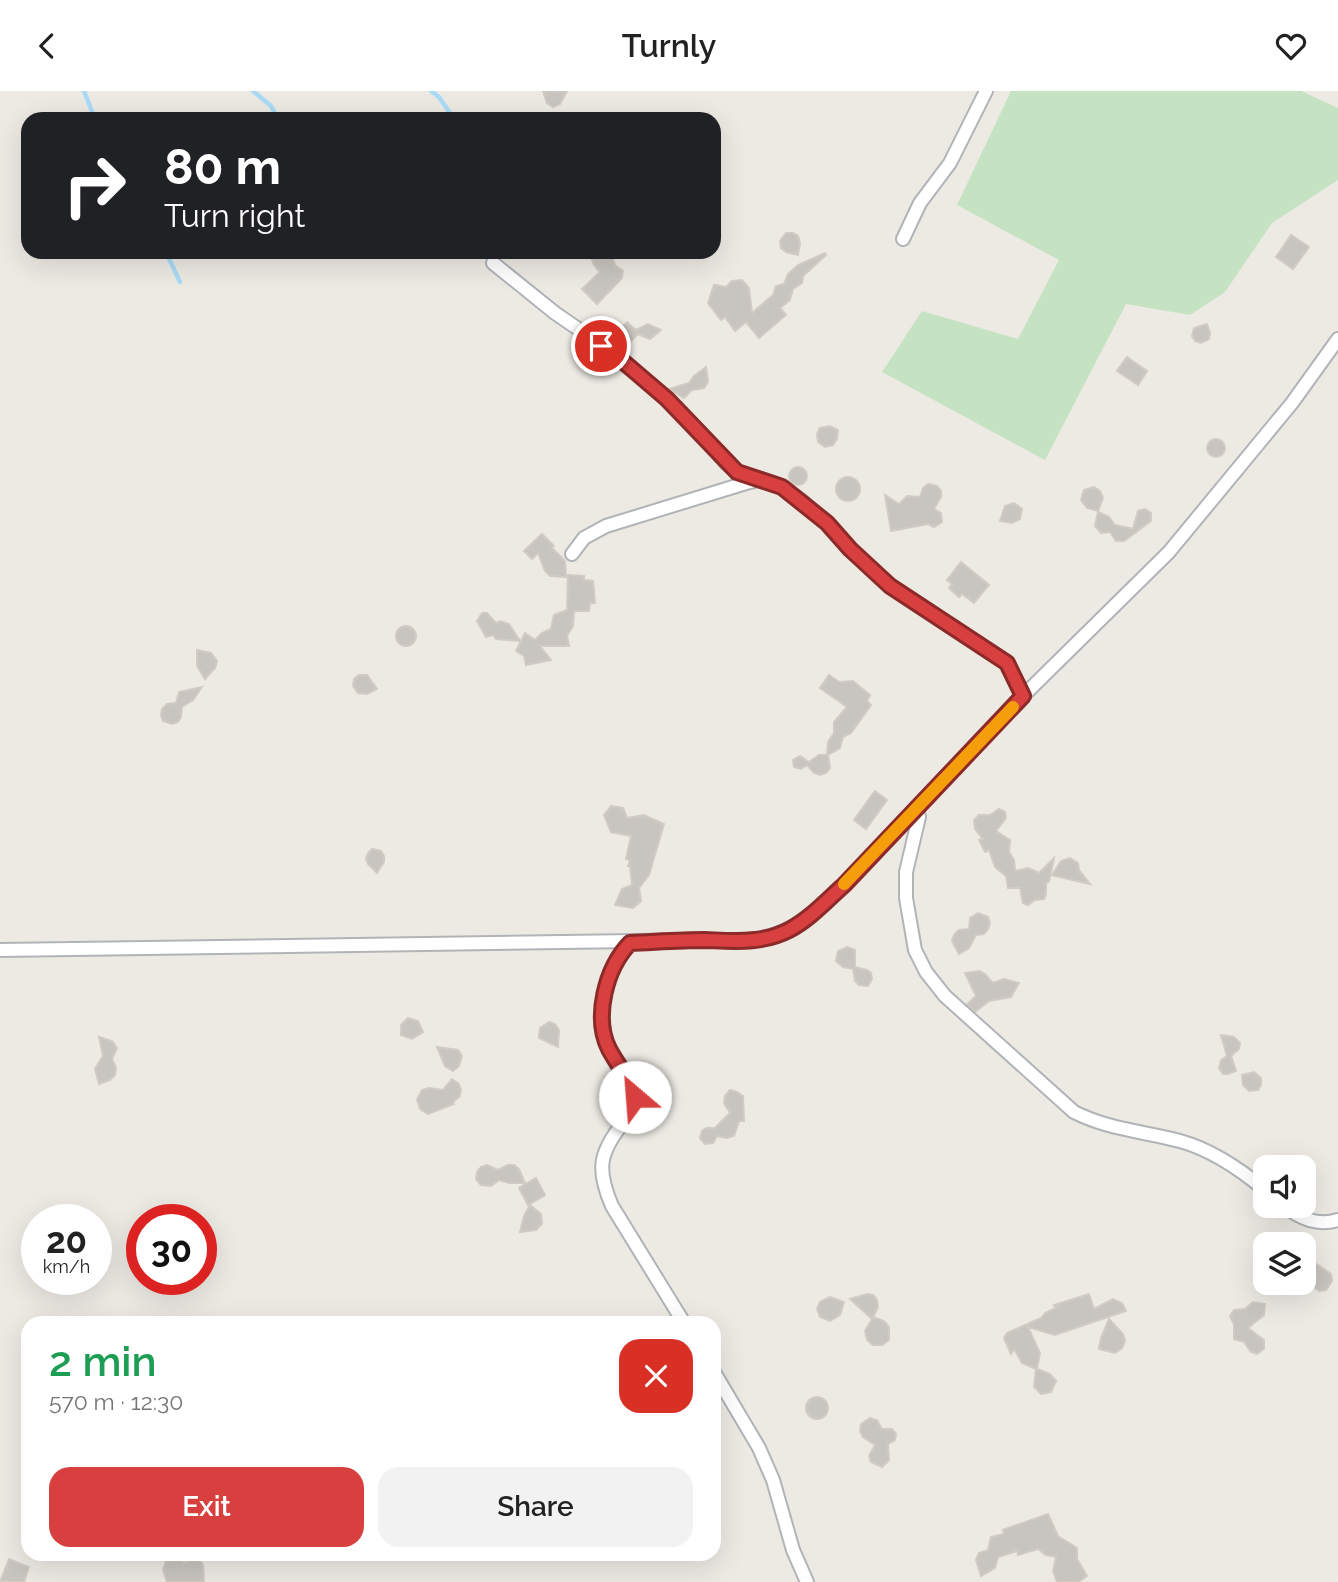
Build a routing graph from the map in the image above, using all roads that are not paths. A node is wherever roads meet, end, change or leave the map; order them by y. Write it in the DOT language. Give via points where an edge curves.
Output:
graph roads {
  1 [pos="986,91"];
  2 [pos="903,239"];
  3 [pos="493,263"];
  4 [pos="1338,339"];
  5 [pos="759,481"];
  6 [pos="572,554"];
  7 [pos="1023,696"];
  8 [pos="916,809"];
  9 [pos="630,943"];
  10 [pos="0,950"];
  11 [pos="1253,1181"];
  12 [pos="1304,1218"];
  13 [pos="1338,1220"];
  14 [pos="680,1316"];
  15 [pos="721,1384"];
  16 [pos="807,1582"];
  1 -- 2 [label="street" via="950,163 920,203"];
  3 -- 5 [label="street" via="642,377 726,463"];
  4 -- 7 [label="street" via="1254,451 1169,552"];
  5 -- 6 [label="street" via="606,526 583,538"];
  5 -- 7 [label="street" via="782,487 827,523 890,586 1007,663"];
  7 -- 8 [label="street"];
  8 -- 9 [label="street" via="844,885 789,930 742,942"];
  8 -- 11 [label="street" via="919,817 906,872 910,928 926,972 945,996 1074,1112 1097,1123 1201,1149"];
  9 -- 10 [label="street"];
  9 -- 14 [label="street" via="614,967 601,1020 610,1050 632,1086 634,1106 607,1149 600,1170 612,1206"];
  12 -- 13 [label="street" via="1327,1223"];
  15 -- 16 [label="street" via="773,1480"];
}
